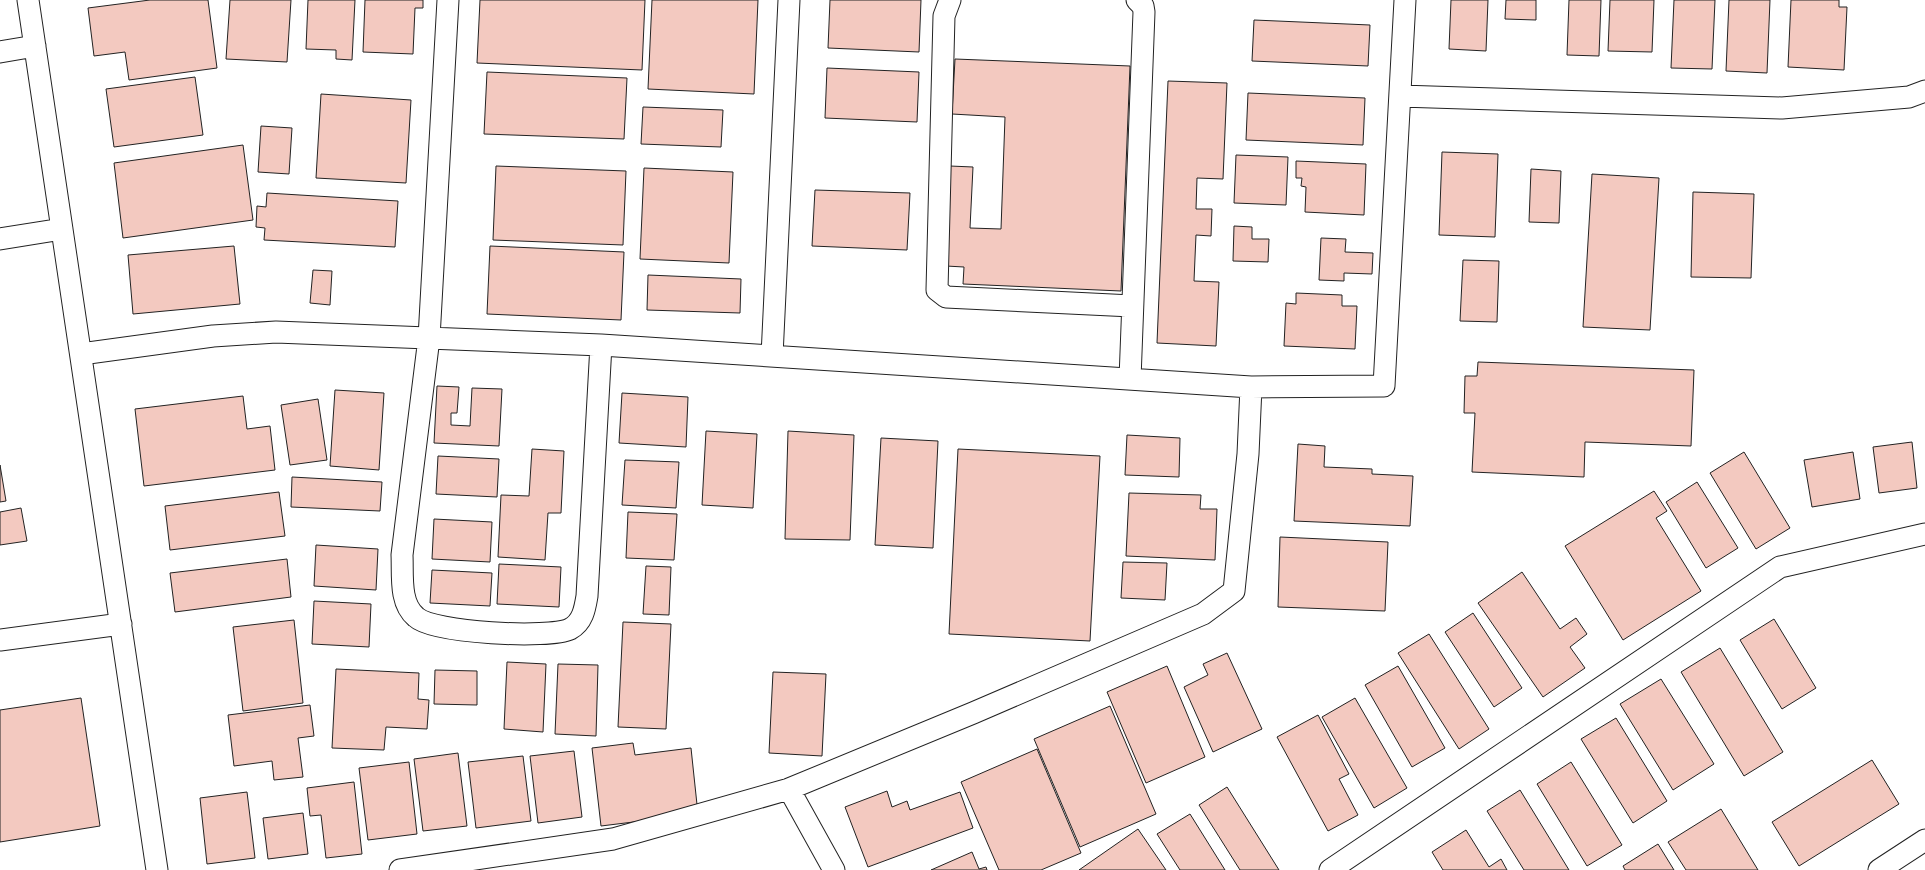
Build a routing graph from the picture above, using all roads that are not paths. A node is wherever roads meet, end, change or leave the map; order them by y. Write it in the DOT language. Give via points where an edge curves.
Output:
graph roads {
  1 [pos="28,0"];
  2 [pos="448,0"];
  3 [pos="789,0"];
  4 [pos="950,0"];
  5 [pos="1137,0"];
  6 [pos="1405,0"];
  7 [pos="35,46"];
  8 [pos="0,52"];
  9 [pos="1925,91"];
  10 [pos="1400,96"];
  11 [pos="62,229"];
  12 [pos="0,239"];
  13 [pos="1132,306"];
  14 [pos="429,338"];
  15 [pos="601,345"];
  16 [pos="81,354"];
  17 [pos="772,356"];
  18 [pos="1130,380"];
  19 [pos="1252,387"];
  20 [pos="1925,534"];
  21 [pos="120,624"];
  22 [pos="0,640"];
  23 [pos="789,789"];
  24 [pos="1925,840"];
  25 [pos="157,870"];
  26 [pos="400,870"];
  27 [pos="834,870"];
  28 [pos="1330,870"];
  29 [pos="1879,870"];
  1 -- 7 [label="street"];
  2 -- 14 [label="street"];
  3 -- 17 [label="street"];
  4 -- 13 [label="street" via="944,16 937,290 946,298"];
  5 -- 13 [label="street" via="1144,12"];
  6 -- 10 [label="street"];
  7 -- 8 [label="street"];
  7 -- 11 [label="street"];
  9 -- 10 [label="street" via="1909,97 1782,108"];
  10 -- 19 [label="street" via="1384,386"];
  11 -- 12 [label="street"];
  11 -- 16 [label="street"];
  13 -- 18 [label="street"];
  14 -- 15 [label="street"];
  14 -- 15 [label="street" via="402,555 403,588 408,608 416,619 430,624 518,634 552,634 572,628 583,617 587,596"];
  14 -- 16 [label="street" via="276,332 213,336"];
  15 -- 17 [label="street"];
  16 -- 21 [label="street"];
  17 -- 18 [label="street"];
  18 -- 19 [label="street"];
  19 -- 23 [label="street" via="1234,591 1203,614"];
  20 -- 28 [label="street" via="1780,567"];
  21 -- 22 [label="street"];
  21 -- 25 [label="street"];
  23 -- 26 [label="street" via="613,839"];
  23 -- 27 [label="street"];
  24 -- 29 [label="street"];
}
